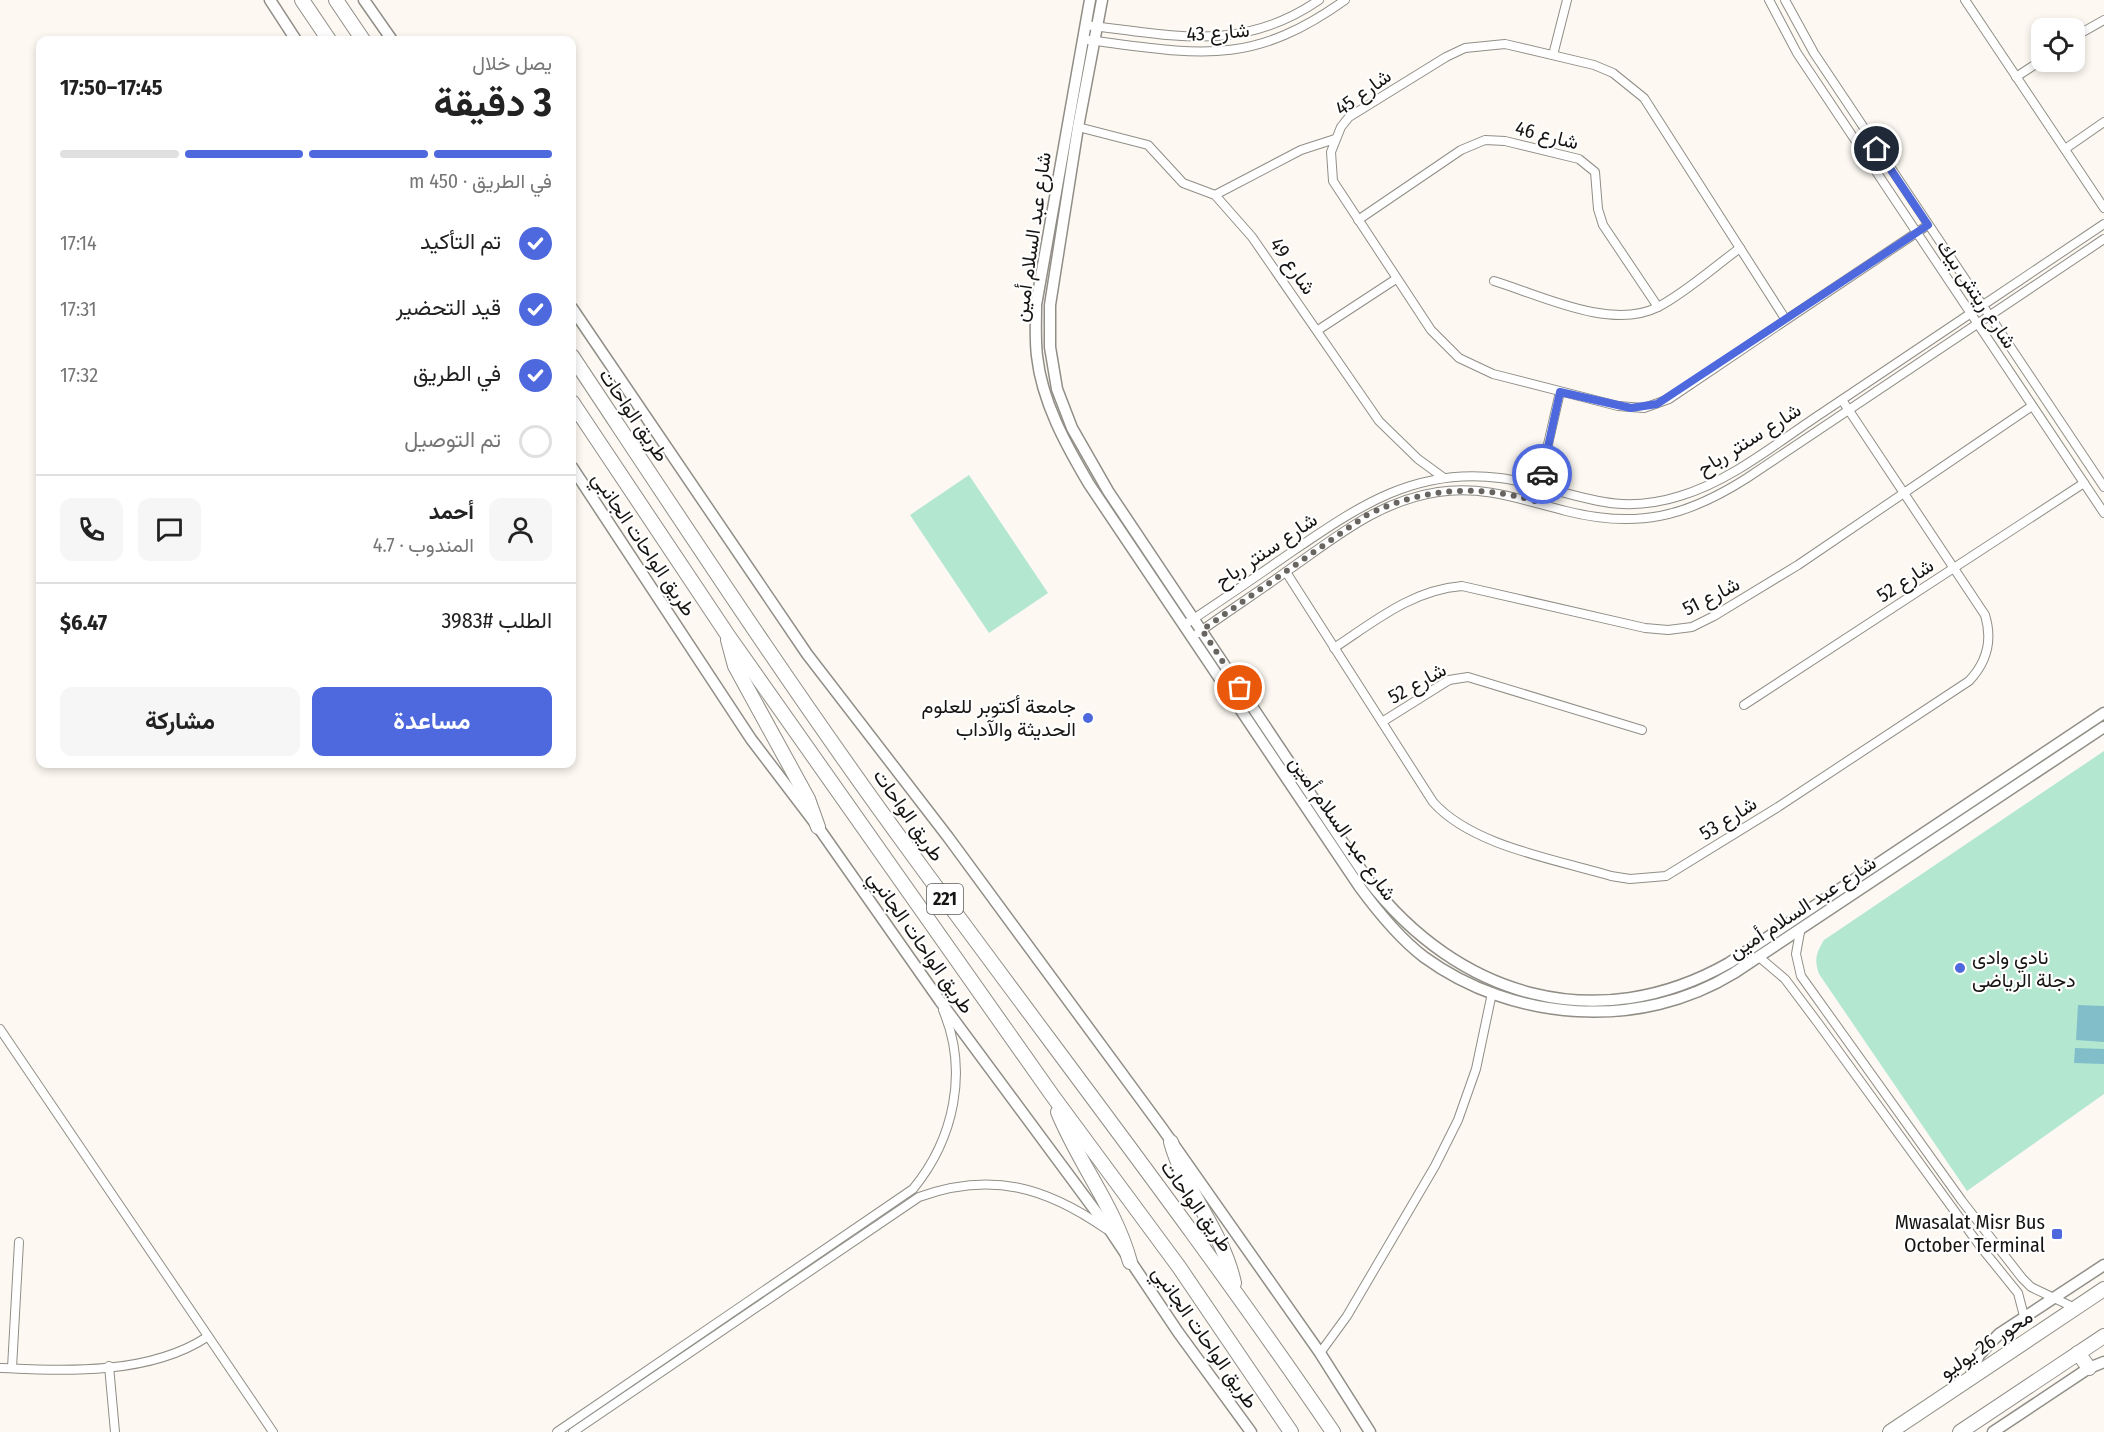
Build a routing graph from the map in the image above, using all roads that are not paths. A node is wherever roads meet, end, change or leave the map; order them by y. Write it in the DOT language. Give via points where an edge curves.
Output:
graph roads {
  1 [pos="270,0"];
  2 [pos="302,0"];
  3 [pos="336,0"];
  4 [pos="364,0"];
  5 [pos="1090,0"];
  6 [pos="1101,0"];
  7 [pos="1319,0"];
  8 [pos="1345,0"];
  9 [pos="1567,0"];
  10 [pos="1769,0"];
  11 [pos="1785,0"];
  12 [pos="1965,0"];
  13 [pos="2104,20"];
  14 [pos="1085,25"];
  15 [pos="1096,26"];
  16 [pos="2085,31"];
  17 [pos="293,36"];
  18 [pos="326,36"];
  19 [pos="360,36"];
  20 [pos="389,36"];
  21 [pos="1088,40"];
  22 [pos="1553,55"];
  23 [pos="2031,67"];
  24 [pos="2016,77"];
  25 [pos="2104,122"];
  26 [pos="1078,127"];
  27 [pos="1335,139"];
  28 [pos="2065,149"];
  29 [pos="1215,195"];
  30 [pos="2104,208"];
  31 [pos="1358,220"];
  32 [pos="2104,224"];
  33 [pos="1928,225"];
  34 [pos="1916,233"];
  35 [pos="2104,239"];
  36 [pos="1740,248"];
  37 [pos="1396,279"];
  38 [pos="1494,281"];
  39 [pos="1983,304"];
  40 [pos="1658,307"];
  41 [pos="1970,313"];
  42 [pos="576,314"];
  43 [pos="1990,316"];
  44 [pos="1786,320"];
  45 [pos="1977,324"];
  46 [pos="1318,330"];
  47 [pos="576,362"];
  48 [pos="1560,392"];
  49 [pos="1842,400"];
  50 [pos="2032,406"];
  51 [pos="576,408"];
  52 [pos="1848,410"];
  53 [pos="576,473"];
  54 [pos="1443,478"];
  55 [pos="2084,483"];
  56 [pos="1539,487"];
  57 [pos="2104,487"];
  58 [pos="1904,494"];
  59 [pos="1535,501"];
  60 [pos="2104,513"];
  61 [pos="1302,545"];
  62 [pos="1309,556"];
  63 [pos="1954,568"];
  64 [pos="1286,572"];
  65 [pos="1194,618"];
  66 [pos="1184,625"];
  67 [pos="1202,630"];
  68 [pos="728,634"];
  69 [pos="1192,637"];
  70 [pos="1334,648"];
  71 [pos="1743,705"];
  72 [pos="2104,713"];
  73 [pos="1382,722"];
  74 [pos="2104,727"];
  75 [pos="1642,730"];
  76 [pos="818,827"];
  77 [pos="1364,883"];
  78 [pos="1806,911"];
  79 [pos="1813,922"];
  80 [pos="1800,932"];
  81 [pos="1752,946"];
  82 [pos="1759,957"];
  83 [pos="1492,993"];
  84 [pos="940,1001"];
  85 [pos="1828,1016"];
  86 [pos="1818,1023"];
  87 [pos="0,1029"];
  88 [pos="1052,1095"];
  89 [pos="1171,1142"];
  90 [pos="1111,1232"];
  91 [pos="1992,1239"];
  92 [pos="19,1242"];
  93 [pos="1980,1246"];
  94 [pos="1130,1262"];
  95 [pos="2104,1265"];
  96 [pos="2104,1289"];
  97 [pos="1236,1291"];
  98 [pos="2054,1298"];
  99 [pos="2075,1308"];
  100 [pos="2024,1316"];
  101 [pos="2104,1336"];
  102 [pos="207,1337"];
  103 [pos="1320,1353"];
  104 [pos="2078,1353"];
  105 [pos="2104,1362"];
  106 [pos="109,1366"];
  107 [pos="0,1368"];
  108 [pos="12,1368"];
  109 [pos="2089,1368"];
  110 [pos="1969,1380"];
  111 [pos="115,1432"];
  112 [pos="273,1432"];
  113 [pos="556,1432"];
  114 [pos="573,1432"];
  115 [pos="1251,1432"];
  116 [pos="1291,1432"];
  117 [pos="1334,1432"];
  118 [pos="1370,1432"];
  119 [pos="1890,1432"];
  120 [pos="1960,1432"];
  121 [pos="1993,1432"];
  1 -- 17 [label="street"];
  2 -- 18 [label="highway"];
  3 -- 19 [label="highway"];
  4 -- 20 [label="street"];
  5 -- 14 [label="street, شارع عبد السلام أمين"];
  6 -- 15 [label="street, شارع عبد السلام أمين"];
  7 -- 15 [label="street, شارع 43" via="1280,23 1227,37 1191,38"];
  8 -- 21 [label="street, شارع 43" via="1286,36 1248,48 1191,52"];
  9 -- 22 [label="street"];
  10 -- 34 [label="street, شارع ريتش بيك" via="1797,53"];
  11 -- 33 [label="street, شارع ريتش بيك" via="1814,53"];
  12 -- 24 [label="street"];
  13 -- 16 [label="street"];
  14 -- 15 [label="street, شارع 43"];
  14 -- 21 [label="street, شارع عبد السلام أمين"];
  15 -- 21 [label="street, شارع عبد السلام أمين"];
  21 -- 26 [label="street, شارع عبد السلام أمين"];
  21 -- 66 [label="street, شارع عبد السلام أمين" via="1040,278 1037,356 1050,406 1070,452"];
  22 -- 27 [label="street, شارع 45" via="1505,44 1464,48 1360,110 1341,127"];
  22 -- 36 [label="street, شارع 45" via="1613,73 1644,98"];
  23 -- 24 [label="street"];
  24 -- 28 [label="street"];
  25 -- 28 [label="street"];
  26 -- 29 [label="street, شارع 49" via="1148,146 1183,183"];
  26 -- 65 [label="street, شارع عبد السلام أمين" via="1050,305 1050,348 1057,389 1067,419 1092,466"];
  27 -- 29 [label="street" via="1301,150"];
  27 -- 31 [label="street, شارع 45" via="1330,166 1333,181"];
  28 -- 30 [label="street"];
  29 -- 46 [label="street, شارع 49" via="1246,228"];
  31 -- 37 [label="street, شارع 45"];
  31 -- 40 [label="street, شارع 46" via="1474,142 1505,141 1579,159 1594,172 1603,225"];
  32 -- 39 [label="street, شارع سنتر رباح"];
  33 -- 34 [label="street, شارع 45"];
  33 -- 39 [label="street, شارع ريتش بيك"];
  34 -- 41 [label="street, شارع ريتش بيك"];
  34 -- 44 [label="street, شارع 45"];
  35 -- 43 [label="street, شارع سنتر رباح"];
  36 -- 40 [label="street"];
  36 -- 44 [label="street, شارع 45"];
  37 -- 46 [label="street"];
  37 -- 48 [label="street, شارع 45" via="1431,330 1459,358 1494,374"];
  38 -- 40 [label="street" via="1609,315 1641,313"];
  39 -- 41 [label="street, شارع سنتر رباح"];
  39 -- 43 [label="street, شارع ريتش بيك"];
  41 -- 45 [label="street, شارع ريتش بيك"];
  41 -- 49 [label="street, شارع سنتر رباح"];
  42 -- 89 [label="street" via="807,654 948,837"];
  43 -- 45 [label="street, شارع سنتر رباح"];
  43 -- 57 [label="street, شارع ريتش بيك"];
  44 -- 48 [label="street, شارع 45" via="1657,404 1631,408"];
  45 -- 50 [label="street, شارع ريتش بيك"];
  45 -- 52 [label="street, شارع سنتر رباح"];
  46 -- 54 [label="street, شارع 49" via="1379,421"];
  47 -- 97 [label="highway, طريق الواحات / 221" via="746,618 911,852"];
  48 -- 56 [label="street"];
  49 -- 52 [label="street, شارع 53"];
  49 -- 56 [label="street, شارع سنتر رباح" via="1712,484 1677,498 1620,505 1582,500"];
  50 -- 55 [label="street, شارع ريتش بيك"];
  50 -- 58 [label="street, شارع 51"];
  51 -- 68 [label="highway, 221"];
  52 -- 58 [label="street, شارع 53"];
  52 -- 59 [label="street, شارع سنتر رباح" via="1717,497 1677,514 1635,520 1603,518"];
  53 -- 76 [label="street, طريق الواحات الجانبي" via="751,739"];
  54 -- 56 [label="street, شارع سنتر رباح" via="1501,478"];
  54 -- 61 [label="street, شارع سنتر رباح" via="1373,499"];
  55 -- 60 [label="street, شارع ريتش بيك"];
  55 -- 63 [label="street, شارع 52"];
  56 -- 59 [label="street"];
  58 -- 63 [label="street, شارع 53"];
  58 -- 70 [label="street, شارع 51" via="1798,565 1692,627 1645,628 1462,586 1419,594"];
  59 -- 62 [label="street, شارع سنتر رباح" via="1479,490 1421,495 1367,515"];
  61 -- 62 [label="street"];
  61 -- 65 [label="street, شارع سنتر رباح"];
  62 -- 64 [label="street, شارع سنتر رباح"];
  63 -- 71 [label="street, شارع 52"];
  63 -- 73 [label="street, شارع 53" via="1989,627 1988,651 1977,673 1873,745 1666,876 1611,876 1467,831 1433,802"];
  64 -- 67 [label="street, شارع سنتر رباح"];
  64 -- 70 [label="street, شارع 53"];
  65 -- 66 [label="street, شارع سنتر رباح"];
  65 -- 67 [label="street, شارع عبد السلام أمين"];
  66 -- 69 [label="street, شارع عبد السلام أمين"];
  67 -- 69 [label="street, شارع سنتر رباح"];
  67 -- 77 [label="street, شارع عبد السلام أمين"];
  68 -- 76 [label="highway" via="735,666 808,799"];
  68 -- 88 [label="highway, 221"];
  69 -- 77 [label="street, شارع عبد السلام أمين"];
  70 -- 73 [label="street, شارع 53"];
  72 -- 78 [label="street, شارع عبد السلام أمين"];
  73 -- 75 [label="street, شارع 52" via="1449,680 1468,677"];
  74 -- 79 [label="street, شارع عبد السلام أمين"];
  76 -- 84 [label="street, طريق الواحات الجانبي"];
  77 -- 81 [label="street, شارع عبد السلام أمين" via="1445,955 1501,984 1543,995 1602,1001 1646,997 1689,984"];
  77 -- 83 [label="street, شارع عبد السلام أمين" via="1389,924 1423,956"];
  78 -- 79 [label="street"];
  78 -- 81 [label="street, شارع عبد السلام أمين"];
  79 -- 80 [label="street, شارع عبد السلام أمين"];
  80 -- 82 [label="street, شارع عبد السلام أمين"];
  80 -- 85 [label="street" via="1798,966"];
  81 -- 82 [label="street"];
  82 -- 83 [label="street, شارع عبد السلام أمين" via="1715,986 1649,1008 1562,1010"];
  82 -- 86 [label="street" via="1785,979"];
  83 -- 103 [label="street" via="1476,1069 1458,1120 1347,1316"];
  84 -- 90 [label="street, طريق الواحات الجانبي"];
  84 -- 113 [label="street" via="954,1045 953,1107 939,1150 913,1189"];
  85 -- 86 [label="street"];
  85 -- 91 [label="street"];
  86 -- 93 [label="street"];
  87 -- 102 [label="street"];
  88 -- 94 [label="highway" via="1065,1128 1114,1215"];
  88 -- 116 [label="highway, 221" via="1179,1267"];
  89 -- 97 [label="highway" via="1184,1178 1225,1252"];
  89 -- 103 [label="street"];
  90 -- 94 [label="street, طريق الواحات الجانبي"];
  90 -- 114 [label="street" via="1058,1199 1017,1187 967,1185 919,1197"];
  91 -- 93 [label="street"];
  91 -- 98 [label="street" via="2031,1287"];
  92 -- 108 [label="street"];
  93 -- 100 [label="street" via="2018,1293"];
  94 -- 115 [label="street, طريق الواحات الجانبي"];
  95 -- 98 [label="street"];
  96 -- 99 [label="highway, محور 26 يوليو"];
  97 -- 117 [label="highway, طريق الواحات / 221"];
  98 -- 99 [label="street"];
  98 -- 100 [label="street"];
  99 -- 110 [label="highway, محور 26 يوليو"];
  100 -- 110 [label="street" via="1988,1344"];
  101 -- 104 [label="highway"];
  102 -- 106 [label="street" via="162,1359"];
  102 -- 112 [label="street"];
  103 -- 118 [label="street"];
  104 -- 109 [label="highway"];
  104 -- 120 [label="highway"];
  105 -- 109 [label="street"];
  106 -- 108 [label="street"];
  106 -- 111 [label="street"];
  107 -- 108 [label="street"];
  109 -- 121 [label="street"];
  110 -- 119 [label="highway, محور 26 يوليو"];
}
